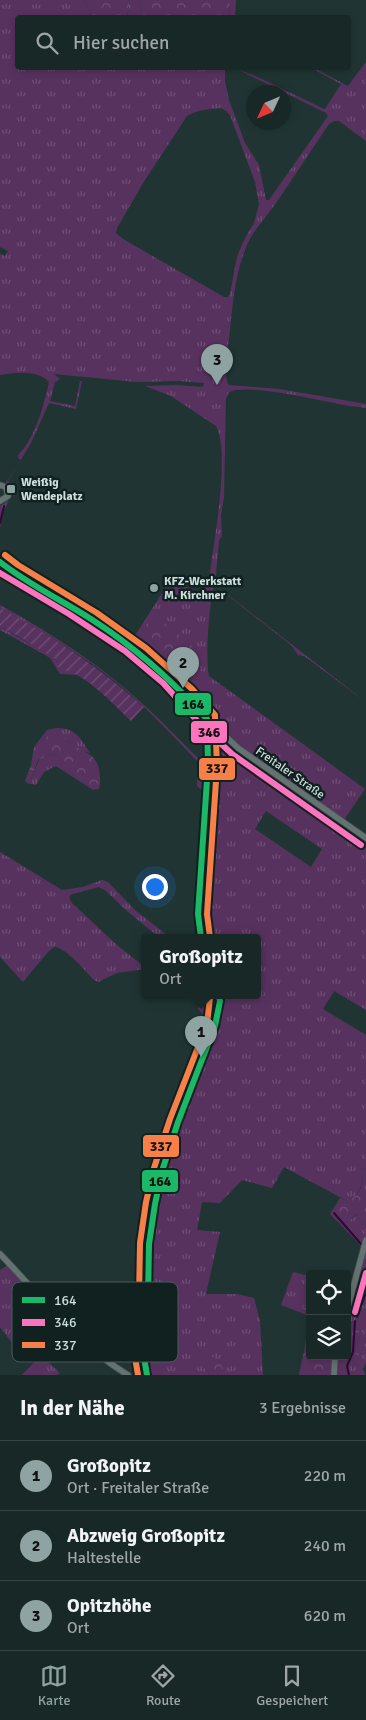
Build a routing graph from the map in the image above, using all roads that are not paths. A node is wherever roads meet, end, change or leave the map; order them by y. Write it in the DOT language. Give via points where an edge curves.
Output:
graph roads {
  1 [pos="0,484"];
  2 [pos="0,501"];
  3 [pos="0,562"];
  4 [pos="208,719"];
  5 [pos="366,838"];
  6 [pos="200,934"];
  7 [pos="220,999"];
  8 [pos="366,1240"];
  9 [pos="0,1254"];
  10 [pos="25,1282"];
  11 [pos="149,1282"];
  12 [pos="351,1295"];
  13 [pos="335,1360"];
  14 [pos="110,1362"];
  15 [pos="145,1362"];
  16 [pos="128,1375"];
  17 [pos="147,1375"];
  18 [pos="334,1375"];
  1 -- 2 [label="street" via="6,487 8,496"];
  3 -- 4 [label="street, Freitaler Straße" via="130,644 169,678"];
  4 -- 5 [label="street, Freitaler Straße" via="251,758"];
  4 -- 6 [label="street" via="198,914"];
  7 -- 11 [label="street" via="216,1026 178,1122 158,1185 149,1244"];
  8 -- 12 [label="street"];
  9 -- 10 [label="street"];
  13 -- 18 [label="street"];
  14 -- 16 [label="street"];
  15 -- 17 [label="street"];
}
